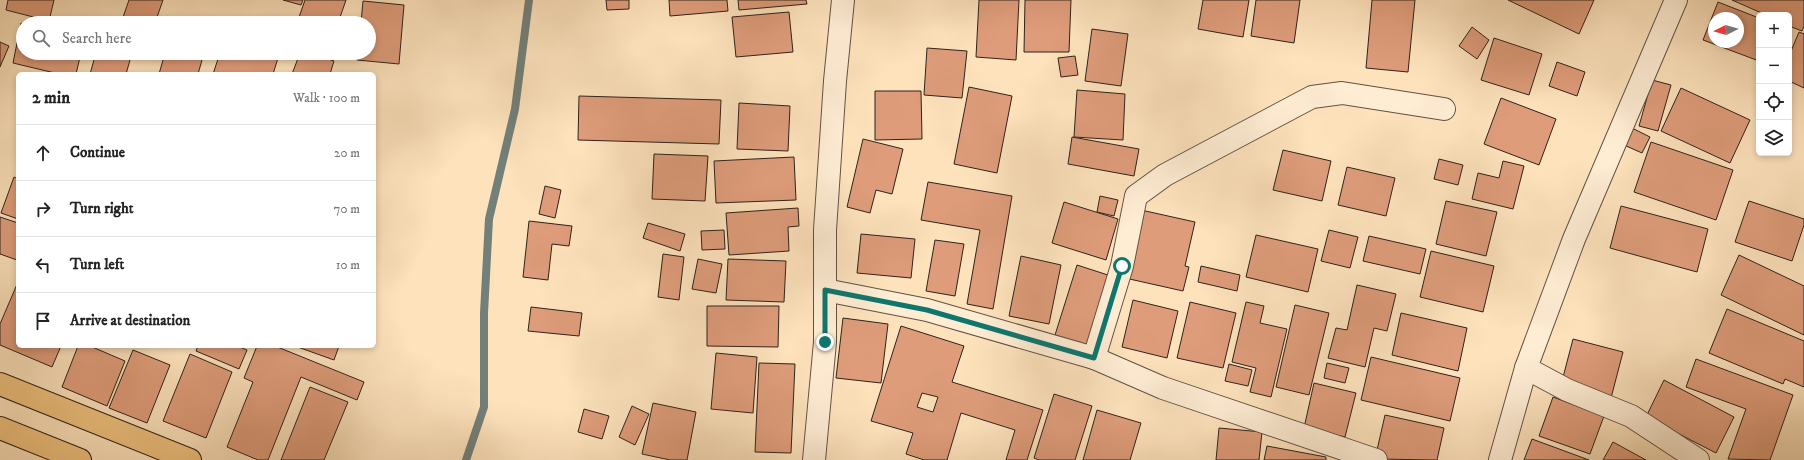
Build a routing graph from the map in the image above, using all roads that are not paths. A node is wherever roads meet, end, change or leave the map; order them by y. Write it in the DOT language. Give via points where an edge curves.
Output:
graph roads {
  1 [pos="843,0"];
  2 [pos="1676,0"];
  3 [pos="1444,109"];
  4 [pos="825,290"];
  5 [pos="1094,358"];
  6 [pos="1526,368"];
  7 [pos="0,384"];
  8 [pos="0,428"];
  9 [pos="80,460"];
  10 [pos="190,460"];
  11 [pos="814,460"];
  12 [pos="1376,460"];
  13 [pos="1500,460"];
  14 [pos="1698,460"];
  1 -- 4 [label="street" via="825,230"];
  2 -- 6 [label="street" via="1574,239"];
  3 -- 5 [label="street" via="1342,93 1312,97 1165,175 1136,196 1122,266"];
  4 -- 5 [label="street" via="927,310"];
  4 -- 11 [label="street" via="825,342"];
  5 -- 12 [label="street" via="1163,388"];
  6 -- 13 [label="street"];
  6 -- 14 [label="street" via="1567,390 1631,416"];
  7 -- 10 [label="main road"];
  8 -- 9 [label="main road"];
}
